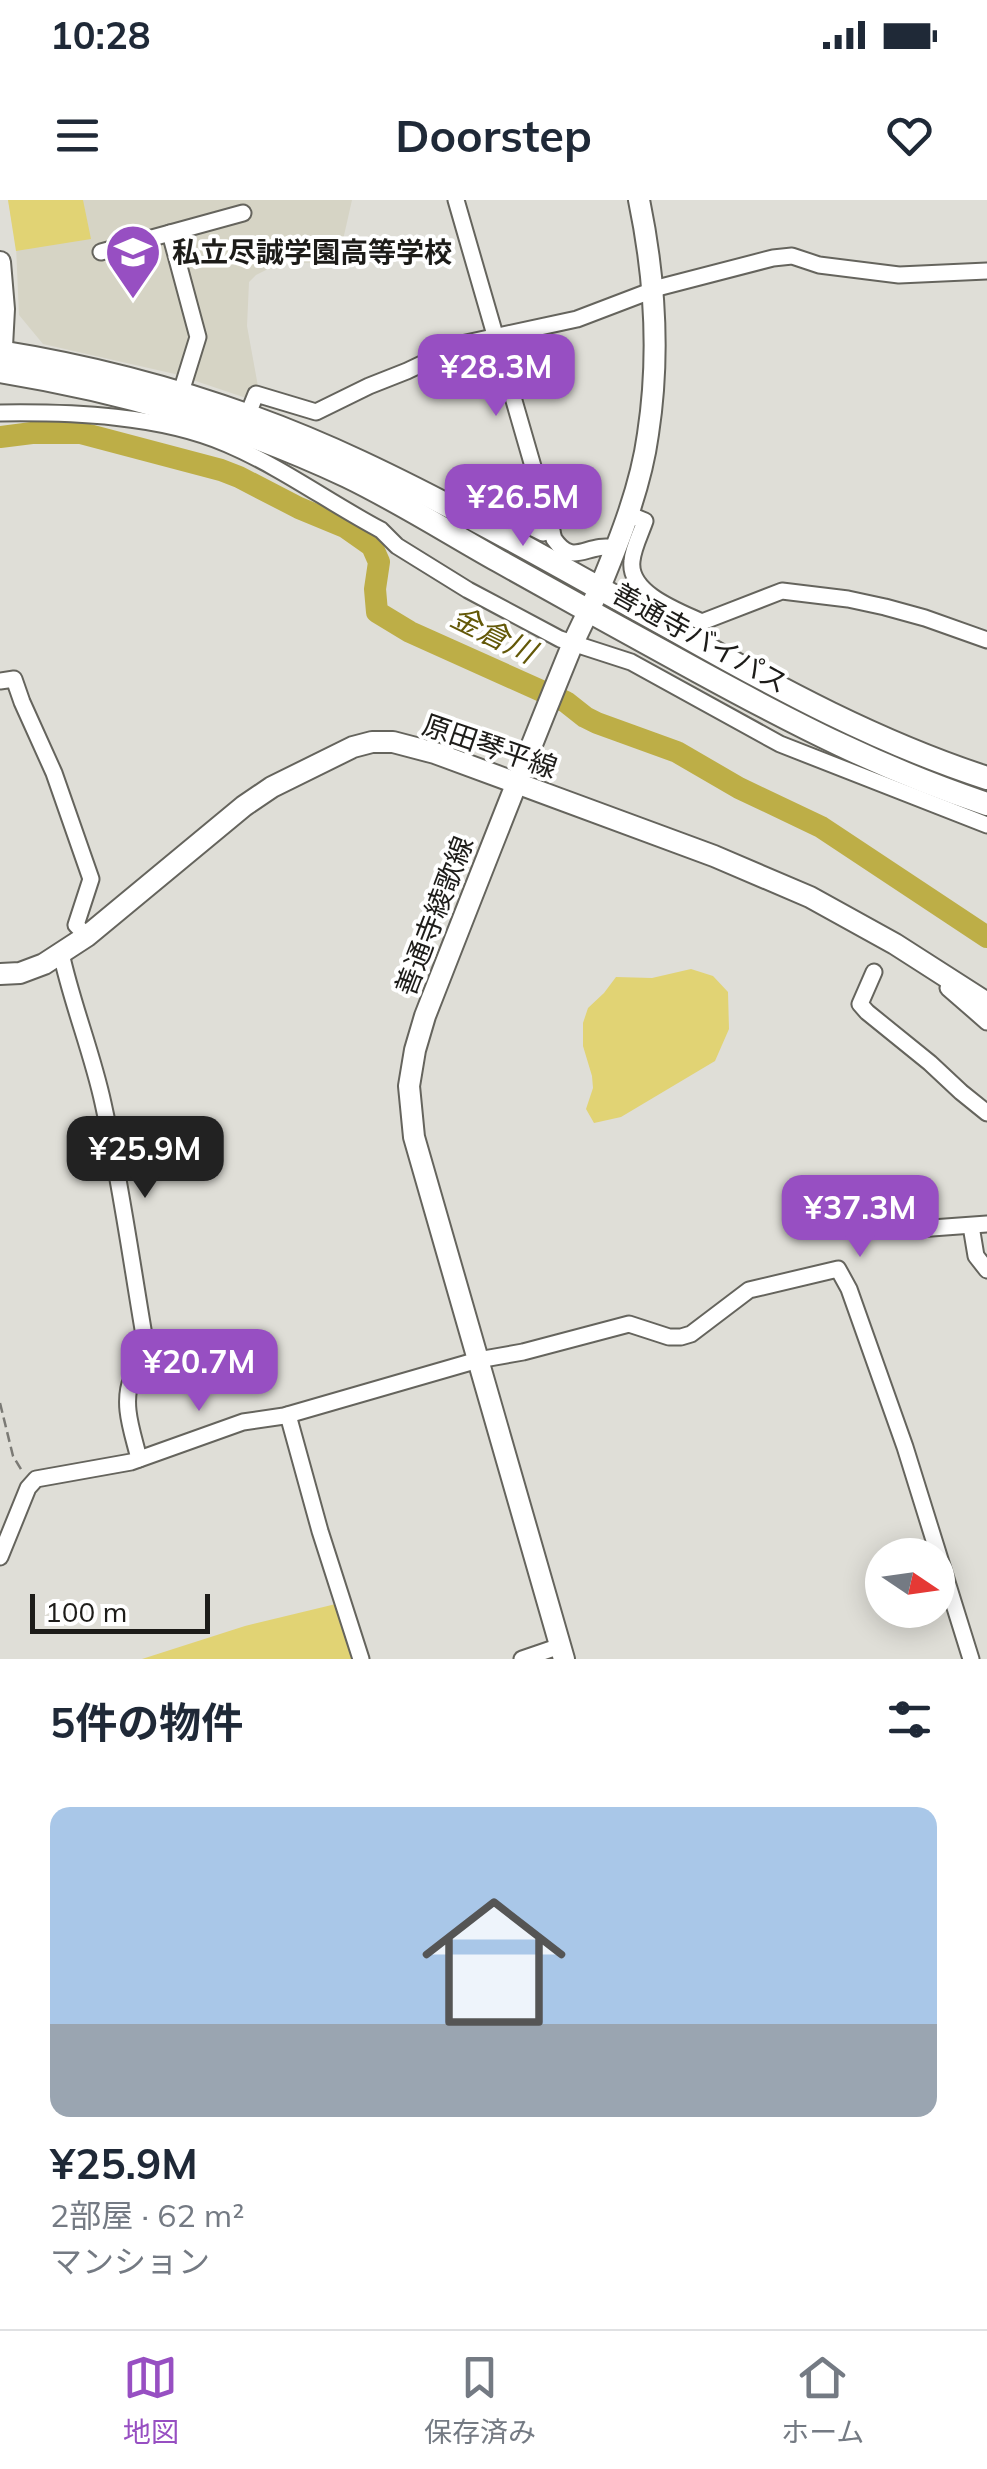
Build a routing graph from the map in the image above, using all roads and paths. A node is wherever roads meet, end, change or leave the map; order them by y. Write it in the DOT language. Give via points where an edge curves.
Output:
graph roads {
  1 [pos="456,200"];
  2 [pos="639,200"];
  3 [pos="243,214"];
  4 [pos="170,233"];
  5 [pos="101,252"];
  6 [pos="0,262"];
  7 [pos="987,270"];
  8 [pos="654,291"];
  9 [pos="496,338"];
  10 [pos="0,361"];
  11 [pos="181,392"];
  12 [pos="0,413"];
  13 [pos="248,414"];
  14 [pos="628,514"];
  15 [pos="475,522"];
  16 [pos="552,530"];
  17 [pos="615,548"];
  18 [pos="600,588"];
  19 [pos="588,611"];
  20 [pos="987,640"];
  21 [pos="571,649"];
  22 [pos="0,680"];
  23 [pos="987,778"];
  24 [pos="516,784"];
  25 [pos="987,804"];
  26 [pos="987,825"];
  27 [pos="87,936"];
  28 [pos="61,954"];
  29 [pos="926,964"];
  30 [pos="874,972"];
  31 [pos="0,974"];
  32 [pos="987,1003"];
  33 [pos="987,1022"];
  34 [pos="987,1113"];
  35 [pos="979,1225"];
  36 [pos="918,1230"];
  37 [pos="987,1270"];
  38 [pos="478,1360"];
  39 [pos="0,1403"];
  40 [pos="288,1415"];
  41 [pos="139,1460"];
  42 [pos="30,1486"];
  43 [pos="0,1558"];
  44 [pos="562,1653"];
  45 [pos="362,1659"];
  46 [pos="522,1659"];
  47 [pos="971,1659"];
  1 -- 9 [label="street"];
  2 -- 8 [label="main road, 善通寺綾歌線"];
  3 -- 4 [label="street"];
  4 -- 5 [label="street"];
  4 -- 11 [label="street" via="198,337"];
  6 -- 10 [label="main road"];
  7 -- 8 [label="street" via="899,275 792,256"];
  8 -- 9 [label="street" via="578,320"];
  8 -- 14 [label="main road, 善通寺綾歌線" via="648,436"];
  9 -- 13 [label="street" via="466,343 316,412 256,394"];
  9 -- 16 [label="street"];
  10 -- 11 [label="highway, 善通寺バイパス" via="122,375"];
  10 -- 19 [label="highway, 善通寺バイパス" via="170,407 295,453"];
  11 -- 13 [label="highway, 善通寺バイパス"];
  12 -- 21 [label="street" via="133,420 230,445"];
  13 -- 15 [label="highway, 善通寺バイパス"];
  14 -- 17 [label="main road, 善通寺綾歌線"];
  14 -- 20 [label="street" via="645,521 631,563 637,584 702,622 782,591 885,607"];
  15 -- 16 [label="street" via="489,506 542,533"];
  15 -- 18 [label="highway, 善通寺バイパス"];
  16 -- 17 [label="street" via="570,554"];
  17 -- 18 [label="main road, 善通寺綾歌線"];
  18 -- 19 [label="main road, 善通寺綾歌線"];
  18 -- 23 [label="highway, 善通寺バイパス" via="817,708"];
  19 -- 21 [label="main road, 善通寺綾歌線"];
  19 -- 25 [label="highway, 善通寺バイパス" via="821,737"];
  21 -- 24 [label="main road, 善通寺綾歌線"];
  21 -- 26 [label="street" via="631,662 780,744"];
  22 -- 27 [label="street" via="14,679 85,861 91,879 76,925"];
  24 -- 27 [label="main road, 原田琴平線" via="408,745 353,747 244,806"];
  24 -- 29 [label="main road, 原田琴平線" via="810,896"];
  24 -- 38 [label="main road, 善通寺綾歌線" via="425,1016 409,1086 414,1137"];
  27 -- 28 [label="main road, 原田琴平線"];
  28 -- 31 [label="main road, 原田琴平線"];
  28 -- 41 [label="street" via="102,1098 146,1348 126,1402"];
  29 -- 32 [label="main road, 原田琴平線"];
  29 -- 33 [label="street"];
  30 -- 34 [label="street" via="860,1004 866,1012"];
  35 -- 36 [label="street"];
  35 -- 37 [label="street" via="976,1256"];
  38 -- 40 [label="street"];
  38 -- 44 [label="main road, 善通寺綾歌線"];
  38 -- 47 [label="street" via="629,1324 680,1337 749,1290 838,1270 906,1447"];
  39 -- 42 [label="path" via="13,1456"];
  40 -- 41 [label="street" via="244,1422"];
  40 -- 45 [label="street"];
  41 -- 42 [label="street"];
  42 -- 43 [label="street"];
  44 -- 46 [label="street"];
}
